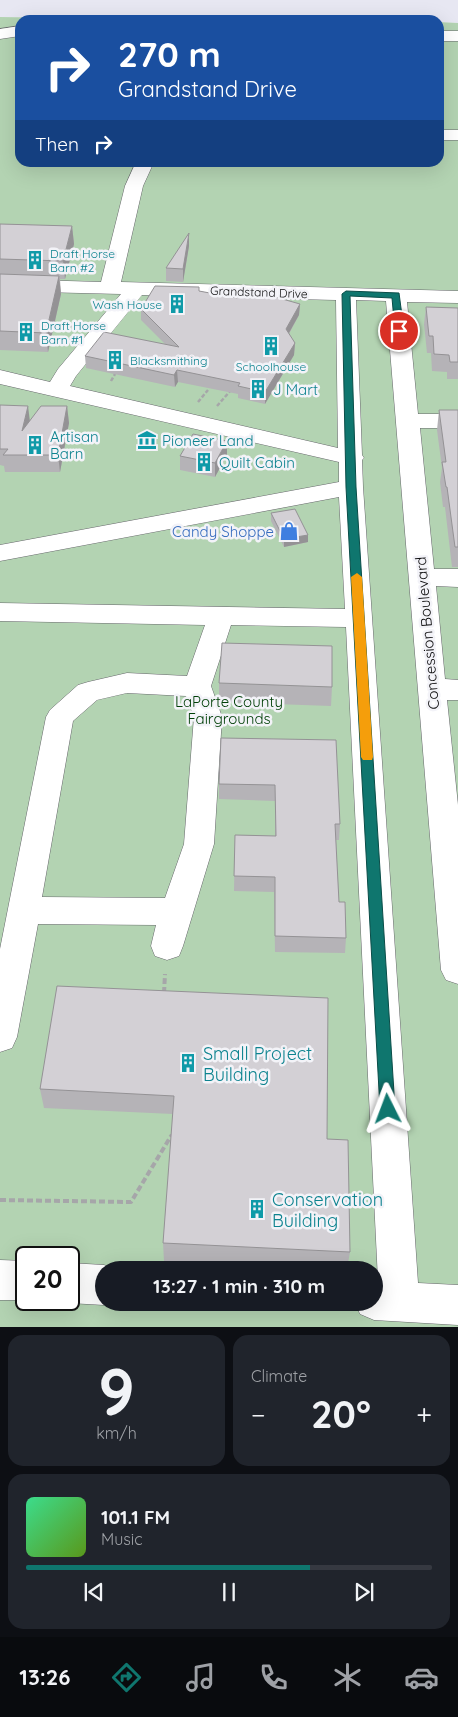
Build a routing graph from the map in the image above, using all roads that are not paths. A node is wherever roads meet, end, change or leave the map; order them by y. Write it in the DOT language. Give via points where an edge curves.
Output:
graph roads {
  1 [pos="15,32"];
  2 [pos="0,34"];
  3 [pos="444,36"];
  4 [pos="458,36"];
  5 [pos="444,135"];
  6 [pos="458,135"];
  7 [pos="143,167"];
  8 [pos="0,285"];
  9 [pos="110,288"];
  10 [pos="137,288"];
  11 [pos="346,294"];
  12 [pos="396,295"];
  13 [pos="458,297"];
  14 [pos="0,377"];
  15 [pos="57,390"];
  16 [pos="407,421"];
  17 [pos="458,422"];
  18 [pos="352,472"];
  19 [pos="0,553"];
  20 [pos="422,578"];
  21 [pos="458,578"];
  22 [pos="0,612"];
  23 [pos="221,616"];
  24 [pos="359,618"];
  25 [pos="196,686"];
  26 [pos="445,690"];
  27 [pos="447,740"];
  28 [pos="24,910"];
  29 [pos="176,912"];
  30 [pos="167,946"];
  31 [pos="458,970"];
  32 [pos="0,1037"];
  33 [pos="0,1280"];
  34 [pos="15,1281"];
  35 [pos="80,1284"];
  36 [pos="95,1284"];
  37 [pos="386,1301"];
  38 [pos="448,1312"];
  1 -- 2 [label="lane"];
  3 -- 4 [label="lane"];
  5 -- 6 [label="lane"];
  7 -- 9 [label="lane" via="134,186"];
  8 -- 9 [label="lane, Grandstand Drive"];
  9 -- 10 [label="lane, Grandstand Drive"];
  10 -- 11 [label="lane, Grandstand Drive"];
  10 -- 15 [label="lane" via="66,374"];
  11 -- 12 [label="lane, Grandstand Drive"];
  11 -- 18 [label="lane"];
  12 -- 13 [label="lane, Grandstand Drive"];
  12 -- 16 [label="lane, Concession Boulevard"];
  14 -- 15 [label="lane"];
  15 -- 18 [label="lane" via="206,425"];
  16 -- 17 [label="lane"];
  16 -- 20 [label="lane, Concession Boulevard"];
  18 -- 19 [label="lane"];
  18 -- 24 [label="lane"];
  20 -- 21 [label="lane"];
  20 -- 26 [label="lane, Concession Boulevard"];
  22 -- 23 [label="lane"];
  23 -- 24 [label="lane"];
  23 -- 25 [label="lane"];
  24 -- 37 [label="lane"];
  25 -- 28 [label="lane" via="127,683 88,692 60,718"];
  25 -- 29 [label="lane" via="208,717 199,844"];
  26 -- 27 [label="lane, Concession Boulevard"];
  27 -- 31 [label="lane, Concession Boulevard"];
  28 -- 29 [label="lane"];
  28 -- 32 [label="lane"];
  29 -- 30 [label="lane"];
  33 -- 34 [label="lane"];
  35 -- 36 [label="lane"];
  37 -- 38 [label="lane"];
}
